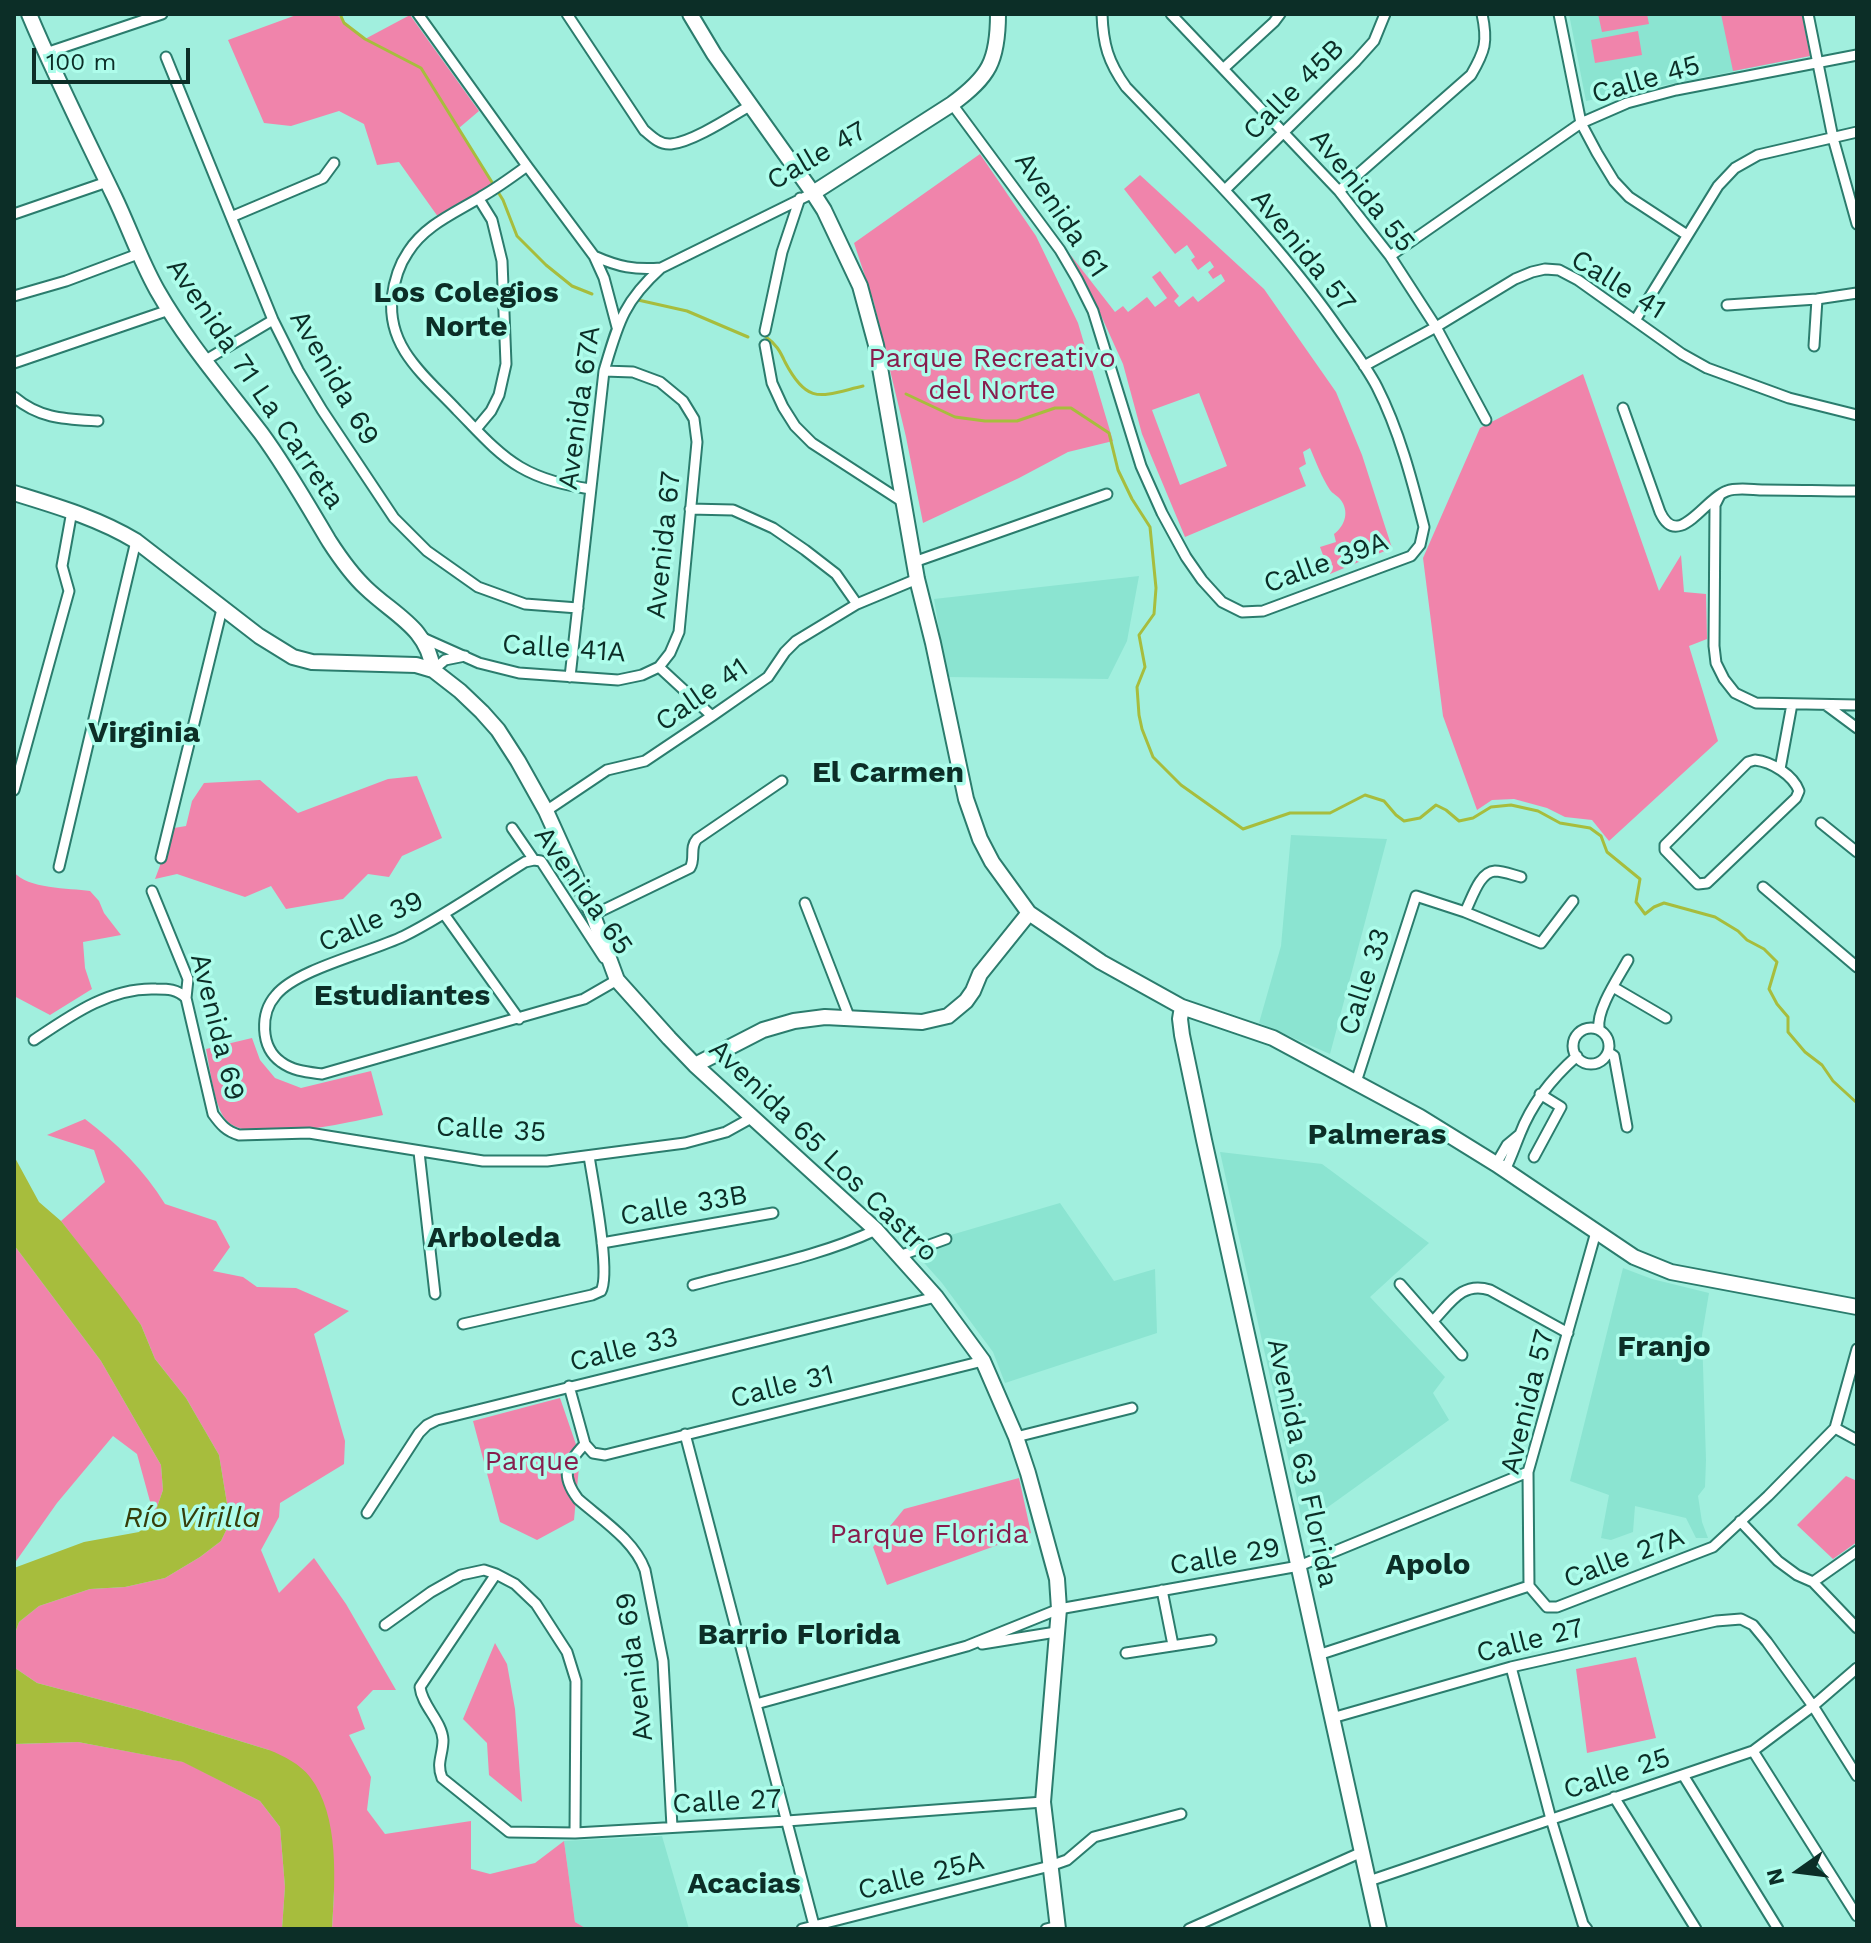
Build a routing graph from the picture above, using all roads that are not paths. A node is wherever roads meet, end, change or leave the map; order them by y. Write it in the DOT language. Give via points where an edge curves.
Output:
graph roads {
  1 [pos="29,14"];
  2 [pos="162,14"];
  3 [pos="418,14"];
  4 [pos="567,14"];
  5 [pos="690,14"];
  6 [pos="998,14"];
  7 [pos="1102,14"];
  8 [pos="1171,14"];
  9 [pos="1280,14"];
  10 [pos="1385,14"];
  11 [pos="1482,14"];
  12 [pos="1559,14"];
  13 [pos="1808,14"];
  14 [pos="46,53"];
  15 [pos="1857,55"];
  16 [pos="166,57"];
  17 [pos="1817,64"];
  18 [pos="1224,68"];
  19 [pos="952,104"];
  20 [pos="751,105"];
  21 [pos="1581,123"];
  22 [pos="1284,131"];
  23 [pos="1857,132"];
  24 [pos="1833,138"];
  25 [pos="334,163"];
  26 [pos="527,166"];
  27 [pos="107,182"];
  28 [pos="1225,190"];
  29 [pos="1339,191"];
  30 [pos="806,195"];
  31 [pos="479,199"];
  32 [pos="1854,208"];
  33 [pos="14,214"];
  34 [pos="231,217"];
  35 [pos="1857,224"];
  36 [pos="1687,235"];
  37 [pos="138,254"];
  38 [pos="594,256"];
  39 [pos="1390,256"];
  40 [pos="661,268"];
  41 [pos="1857,293"];
  42 [pos="14,296"];
  43 [pos="1817,299"];
  44 [pos="1727,305"];
  45 [pos="169,310"];
  46 [pos="1636,319"];
  47 [pos="273,320"];
  48 [pos="617,327"];
  49 [pos="1436,327"];
  50 [pos="765,331"];
  51 [pos="765,345"];
  52 [pos="1814,346"];
  53 [pos="204,361"];
  54 [pos="14,363"];
  55 [pos="1364,366"];
  56 [pos="604,371"];
  57 [pos="14,397"];
  58 [pos="1623,408"];
  59 [pos="1857,415"];
  60 [pos="1486,420"];
  61 [pos="98,421"];
  62 [pos="476,429"];
  63 [pos="590,489"];
  64 [pos="1857,491"];
  65 [pos="14,493"];
  66 [pos="1107,494"];
  67 [pos="1720,495"];
  68 [pos="903,502"];
  69 [pos="690,509"];
  70 [pos="72,511"];
  71 [pos="136,541"];
  72 [pos="1420,545"];
  73 [pos="914,562"];
  74 [pos="917,579"];
  75 [pos="857,604"];
  76 [pos="578,608"];
  77 [pos="222,609"];
  78 [pos="1242,612"];
  79 [pos="423,638"];
  80 [pos="465,656"];
  81 [pos="659,667"];
  82 [pos="433,670"];
  83 [pos="570,677"];
  84 [pos="1792,704"];
  85 [pos="1826,705"];
  86 [pos="1857,705"];
  87 [pos="712,716"];
  88 [pos="1857,728"];
  89 [pos="1780,769"];
  90 [pos="782,781"];
  91 [pos="14,790"];
  92 [pos="546,811"];
  93 [pos="1821,823"];
  94 [pos="512,828"];
  95 [pos="1857,852"];
  96 [pos="161,858"];
  97 [pos="534,860"];
  98 [pos="59,867"];
  99 [pos="1521,877"];
  100 [pos="1763,887"];
  101 [pos="152,891"];
  102 [pos="1573,901"];
  103 [pos="805,903"];
  104 [pos="1465,912"];
  105 [pos="1029,913"];
  106 [pos="444,914"];
  107 [pos="593,915"];
  108 [pos="1628,960"];
  109 [pos="1857,967"];
  110 [pos="617,980"];
  111 [pos="1613,987"];
  112 [pos="186,998"];
  113 [pos="1182,1007"];
  114 [pos="1210,1016"];
  115 [pos="1666,1018"];
  116 [pos="519,1019"];
  117 [pos="850,1019"];
  118 [pos="1599,1029"];
  119 [pos="1182,1035"];
  120 [pos="34,1040"];
  121 [pos="1608,1052"];
  122 [pos="1577,1056"];
  123 [pos="695,1065"];
  124 [pos="1356,1082"];
  125 [pos="1540,1094"];
  126 [pos="753,1117"];
  127 [pos="1627,1127"];
  128 [pos="223,1128"];
  129 [pos="419,1152"];
  130 [pos="589,1156"];
  131 [pos="1534,1157"];
  132 [pos="1500,1167"];
  133 [pos="773,1213"];
  134 [pos="876,1230"];
  135 [pos="1596,1232"];
  136 [pos="946,1239"];
  137 [pos="602,1243"];
  138 [pos="899,1256"];
  139 [pos="1400,1284"];
  140 [pos="693,1285"];
  141 [pos="435,1294"];
  142 [pos="936,1297"];
  143 [pos="1857,1307"];
  144 [pos="1434,1320"];
  145 [pos="463,1324"];
  146 [pos="1568,1333"];
  147 [pos="1857,1349"];
  148 [pos="1462,1355"];
  149 [pos="983,1361"];
  150 [pos="569,1386"];
  151 [pos="1132,1408"];
  152 [pos="1835,1428"];
  153 [pos="685,1434"];
  154 [pos="1016,1437"];
  155 [pos="1857,1440"];
  156 [pos="585,1444"];
  157 [pos="1528,1472"];
  158 [pos="367,1513"];
  159 [pos="1740,1521"];
  160 [pos="1857,1551"];
  161 [pos="1299,1566"];
  162 [pos="496,1574"];
  163 [pos="1813,1582"];
  164 [pos="1529,1586"];
  165 [pos="1162,1590"];
  166 [pos="1059,1609"];
  167 [pos="385,1625"];
  168 [pos="1857,1628"];
  169 [pos="1056,1632"];
  170 [pos="1211,1640"];
  171 [pos="1173,1645"];
  172 [pos="967,1646"];
  173 [pos="1126,1653"];
  174 [pos="1318,1655"];
  175 [pos="1511,1667"];
  176 [pos="1857,1668"];
  177 [pos="756,1704"];
  178 [pos="1813,1706"];
  179 [pos="1332,1718"];
  180 [pos="1753,1751"];
  181 [pos="1683,1775"];
  182 [pos="1857,1776"];
  183 [pos="1614,1797"];
  184 [pos="1043,1802"];
  185 [pos="1181,1814"];
  186 [pos="1551,1819"];
  187 [pos="787,1821"];
  188 [pos="672,1827"];
  189 [pos="575,1833"];
  190 [pos="1362,1852"];
  191 [pos="1050,1866"];
  192 [pos="1369,1881"];
  193 [pos="1857,1916"];
  194 [pos="815,1927"];
  195 [pos="1585,1927"];
  196 [pos="1054,1928"];
  197 [pos="802,1929"];
  198 [pos="1189,1929"];
  199 [pos="1379,1929"];
  200 [pos="1696,1929"];
  201 [pos="1778,1929"];
  1 -- 14 [label="main road, Avenida 71 La Carreta"];
  2 -- 14 [label="street"];
  3 -- 26 [label="street, Avenida 67A"];
  4 -- 20 [label="street" via="644,130 657,141 671,144 693,137"];
  5 -- 20 [label="main road"];
  6 -- 19 [label="main road, Calle 47" via="988,70"];
  7 -- 28 [label="street, Avenida 57" via="1114,71"];
  8 -- 18 [label="street, Avenida 55"];
  9 -- 18 [label="street"];
  10 -- 22 [label="street, Calle 45B" via="1374,41"];
  11 -- 29 [label="street" via="1486,34 1471,75"];
  12 -- 21 [label="street"];
  13 -- 17 [label="street"];
  14 -- 27 [label="main road, Avenida 71 La Carreta"];
  15 -- 17 [label="street, Calle 45"];
  16 -- 34 [label="street, Avenida 69"];
  17 -- 21 [label="street, Calle 45" via="1676,90"];
  17 -- 24 [label="street"];
  18 -- 22 [label="street, Avenida 55"];
  19 -- 30 [label="main road, Calle 47"];
  19 -- 78 [label="street, Avenida 61" via="1060,250 1093,311 1141,466 1162,513 1202,580 1222,602"];
  20 -- 30 [label="main road"];
  21 -- 36 [label="street" via="1614,181 1640,206"];
  21 -- 39 [label="street, Calle 45"];
  22 -- 28 [label="street, Calle 45B"];
  22 -- 29 [label="street, Avenida 55"];
  23 -- 24 [label="street"];
  24 -- 32 [label="street"];
  24 -- 36 [label="street" via="1758,155 1735,168"];
  25 -- 34 [label="street" via="323,178"];
  26 -- 31 [label="street"];
  26 -- 38 [label="street, Avenida 67A"];
  27 -- 33 [label="street"];
  27 -- 37 [label="main road, Avenida 71 La Carreta"];
  28 -- 55 [label="street, Avenida 57" via="1277,247"];
  29 -- 39 [label="street, Avenida 55"];
  30 -- 40 [label="street, Calle 47"];
  30 -- 50 [label="street" via="782,252"];
  30 -- 68 [label="main road" via="824,210 860,286 876,345"];
  31 -- 62 [label="street" via="492,220 502,261 506,364 499,395"];
  31 -- 62 [label="street" via="415,241 399,268 391,308 399,344"];
  32 -- 35 [label="street"];
  34 -- 47 [label="street, Avenida 69"];
  36 -- 46 [label="street"];
  37 -- 42 [label="street"];
  37 -- 45 [label="main road, Avenida 71 La Carreta"];
  38 -- 40 [label="street, Calle 47" via="637,270"];
  38 -- 48 [label="street, Avenida 67A"];
  39 -- 49 [label="street, Avenida 55"];
  40 -- 48 [label="street, Calle 47" via="642,285"];
  41 -- 43 [label="street"];
  43 -- 44 [label="street"];
  43 -- 52 [label="street"];
  45 -- 53 [label="main road, Avenida 71 La Carreta"];
  45 -- 54 [label="street"];
  46 -- 49 [label="street, Calle 41" via="1578,280 1545,269 1515,279"];
  46 -- 59 [label="street, Calle 41" via="1707,368 1789,398"];
  47 -- 53 [label="street"];
  47 -- 76 [label="street, Avenida 69" via="322,410 394,518 427,551 478,587 525,604"];
  48 -- 56 [label="street, Avenida 67A"];
  49 -- 55 [label="street, Calle 41"];
  49 -- 60 [label="street, Avenida 55"];
  51 -- 68 [label="street" via="772,383 795,426 812,443"];
  53 -- 79 [label="main road, Avenida 71 La Carreta" via="277,456 350,572"];
  55 -- 72 [label="street, Avenida 57" via="1388,410 1417,498 1424,527"];
  56 -- 63 [label="street, Avenida 67A"];
  56 -- 69 [label="street, Avenida 67" via="633,372 660,382 683,401 694,419 697,442"];
  57 -- 61 [label="street" via="54,419"];
  58 -- 67 [label="street" via="1667,523 1686,524"];
  62 -- 63 [label="street" via="518,466 561,484"];
  63 -- 76 [label="street, Avenida 67A"];
  64 -- 67 [label="street" via="1729,490"];
  65 -- 70 [label="main road"];
  66 -- 73 [label="street"];
  67 -- 84 [label="street" via="1715,505 1716,663 1735,693 1756,703"];
  68 -- 73 [label="main road"];
  69 -- 75 [label="street" via="733,510 773,528 836,574"];
  69 -- 81 [label="street, Avenida 67" via="679,632"];
  70 -- 71 [label="main road"];
  70 -- 91 [label="street" via="62,566 69,591"];
  71 -- 77 [label="main road"];
  71 -- 98 [label="street"];
  72 -- 78 [label="street, Calle 39A" via="1411,556 1263,611"];
  73 -- 74 [label="main road"];
  74 -- 75 [label="street, Calle 41"];
  74 -- 105 [label="main road" via="968,808 992,862"];
  75 -- 87 [label="street, Calle 41" via="796,641 768,677"];
  76 -- 83 [label="street, Avenida 67A"];
  77 -- 82 [label="main road" via="293,657"];
  77 -- 96 [label="street"];
  79 -- 80 [label="street, Calle 41A"];
  79 -- 82 [label="main road"];
  80 -- 82 [label="street, Calle 41A" via="445,660"];
  80 -- 83 [label="street, Calle 41A" via="519,673"];
  81 -- 83 [label="street, Calle 41A" via="618,680"];
  81 -- 87 [label="street"];
  82 -- 92 [label="main road" via="498,730"];
  84 -- 85 [label="street"];
  84 -- 89 [label="street"];
  85 -- 86 [label="street"];
  85 -- 88 [label="street"];
  87 -- 92 [label="street, Calle 41" via="645,761 607,770"];
  89 -- 89 [label="street" via="1764,761 1748,762 1665,845 1698,884 1707,883 1796,798 1796,785"];
  90 -- 107 [label="street" via="697,839 690,868"];
  92 -- 107 [label="main road"];
  93 -- 95 [label="street"];
  94 -- 97 [label="street, Avenida 65"];
  97 -- 106 [label="street, Calle 39"];
  97 -- 110 [label="street, Avenida 65" via="541,861"];
  99 -- 104 [label="street" via="1487,873"];
  100 -- 109 [label="street"];
  101 -- 112 [label="street, Avenida 69" via="188,979"];
  102 -- 104 [label="street" via="1541,943"];
  103 -- 117 [label="street"];
  104 -- 124 [label="street, Calle 33" via="1416,896"];
  105 -- 113 [label="main road" via="1101,962"];
  105 -- 117 [label="main road" via="980,974 973,991 948,1016 922,1022"];
  106 -- 116 [label="street"];
  106 -- 116 [label="street, Calle 39" via="296,979 276,994 265,1013 270,1049 300,1071 322,1074"];
  107 -- 110 [label="main road"];
  108 -- 111 [label="street"];
  110 -- 116 [label="street" via="584,999"];
  110 -- 123 [label="main road, Avenida 65 Los Castro"];
  111 -- 115 [label="street"];
  111 -- 118 [label="street" via="1597,1021"];
  112 -- 120 [label="street" via="171,989 126,991 91,1004"];
  112 -- 128 [label="street, Avenida 69" via="213,1114"];
  113 -- 114 [label="main road"];
  113 -- 119 [label="main road, Avenida 63 Florida"];
  114 -- 119 [label="main road"];
  114 -- 124 [label="main road" via="1273,1038"];
  117 -- 123 [label="main road" via="825,1017 763,1030"];
  118 -- 121 [label="street" via="1607,1037"];
  118 -- 122 [label="street" via="1586,1029 1576,1037"];
  119 -- 161 [label="main road, Avenida 63 Florida"];
  121 -- 122 [label="street" via="1596,1063"];
  121 -- 127 [label="street" via="1614,1056"];
  122 -- 125 [label="street"];
  123 -- 126 [label="main road, Avenida 65 Los Castro"];
  124 -- 132 [label="main road"];
  125 -- 131 [label="street" via="1561,1107"];
  125 -- 132 [label="street" via="1519,1135 1507,1145"];
  126 -- 130 [label="street, Calle 35" via="726,1132 685,1143"];
  126 -- 134 [label="main road, Avenida 65 Los Castro"];
  128 -- 129 [label="street, Calle 35" via="239,1135 309,1133"];
  129 -- 130 [label="street, Calle 35" via="483,1161"];
  129 -- 141 [label="street"];
  130 -- 137 [label="street"];
  132 -- 135 [label="main road"];
  133 -- 137 [label="street, Calle 33B"];
  134 -- 138 [label="main road, Avenida 65 Los Castro"];
  134 -- 140 [label="street" via="822,1252"];
  135 -- 143 [label="main road" via="1634,1257 1671,1272"];
  135 -- 146 [label="street, Avenida 57"];
  136 -- 138 [label="street"];
  137 -- 145 [label="street" via="601,1291"];
  138 -- 142 [label="main road, Avenida 65 Los Castro"];
  139 -- 144 [label="street"];
  142 -- 149 [label="main road, Avenida 65 Los Castro"];
  142 -- 150 [label="street, Calle 33"];
  144 -- 146 [label="street" via="1458,1295 1474,1287 1490,1290"];
  144 -- 148 [label="street"];
  146 -- 157 [label="street, Avenida 57"];
  147 -- 152 [label="street, Calle 27A"];
  149 -- 153 [label="street, Calle 31"];
  149 -- 154 [label="main road, Avenida 65 Los Castro"];
  150 -- 156 [label="street"];
  150 -- 158 [label="street, Calle 33" via="427,1425"];
  151 -- 154 [label="street"];
  152 -- 155 [label="street"];
  152 -- 159 [label="street, Calle 27A"];
  153 -- 156 [label="street, Calle 31" via="605,1455 593,1453"];
  153 -- 177 [label="street"];
  154 -- 166 [label="main road, Avenida 65 Los Castro" via="1057,1579"];
  156 -- 188 [label="street, Avenida 69" via="569,1463 569,1484 578,1499 633,1548 647,1578 663,1661"];
  157 -- 161 [label="street, Calle 29"];
  157 -- 164 [label="street, Avenida 57"];
  159 -- 163 [label="street" via="1778,1561"];
  159 -- 164 [label="street, Calle 27A" via="1713,1547 1557,1607 1547,1607"];
  160 -- 163 [label="street"];
  161 -- 165 [label="street, Calle 29"];
  161 -- 174 [label="main road, Avenida 63 Florida"];
  162 -- 167 [label="street" via="484,1570 461,1575"];
  162 -- 189 [label="street" via="536,1604 572,1667 577,1716"];
  162 -- 189 [label="street, Calle 27" via="420,1687 443,1741 438,1768 442,1778 509,1832"];
  163 -- 168 [label="street"];
  164 -- 174 [label="street, Calle 27A"];
  165 -- 166 [label="street, Calle 29"];
  165 -- 171 [label="street"];
  166 -- 169 [label="main road, Avenida 65 Los Castro"];
  166 -- 172 [label="street, Calle 29"];
  169 -- 172 [label="street, Calle 29"];
  169 -- 184 [label="main road, Avenida 65 Los Castro"];
  170 -- 171 [label="street"];
  171 -- 173 [label="street"];
  172 -- 177 [label="street, Calle 29"];
  174 -- 179 [label="main road, Avenida 63 Florida"];
  175 -- 178 [label="street, Calle 27" via="1741,1619 1753,1625"];
  175 -- 179 [label="street, Calle 27"];
  175 -- 186 [label="street"];
  176 -- 178 [label="street, Calle 25"];
  177 -- 187 [label="street"];
  178 -- 180 [label="street, Calle 25"];
  178 -- 182 [label="street"];
  179 -- 190 [label="main road, Avenida 63 Florida"];
  180 -- 181 [label="street, Calle 25"];
  180 -- 193 [label="street"];
  181 -- 183 [label="street, Calle 25"];
  181 -- 201 [label="street"];
  183 -- 186 [label="street, Calle 25"];
  183 -- 200 [label="street"];
  184 -- 187 [label="street, Calle 27"];
  184 -- 191 [label="main road, Avenida 65 Los Castro"];
  185 -- 191 [label="street, Calle 25A" via="1094,1837 1067,1860"];
  186 -- 192 [label="street, Calle 25"];
  186 -- 195 [label="street"];
  187 -- 188 [label="street, Calle 27"];
  187 -- 194 [label="street"];
  188 -- 189 [label="street, Calle 27"];
  190 -- 192 [label="main road, Avenida 63 Florida"];
  190 -- 198 [label="street"];
  191 -- 194 [label="street, Calle 25A"];
  191 -- 196 [label="main road, Avenida 65 Los Castro"];
  192 -- 199 [label="main road, Avenida 63 Florida"];
  194 -- 197 [label="street, Calle 25A"];
}
